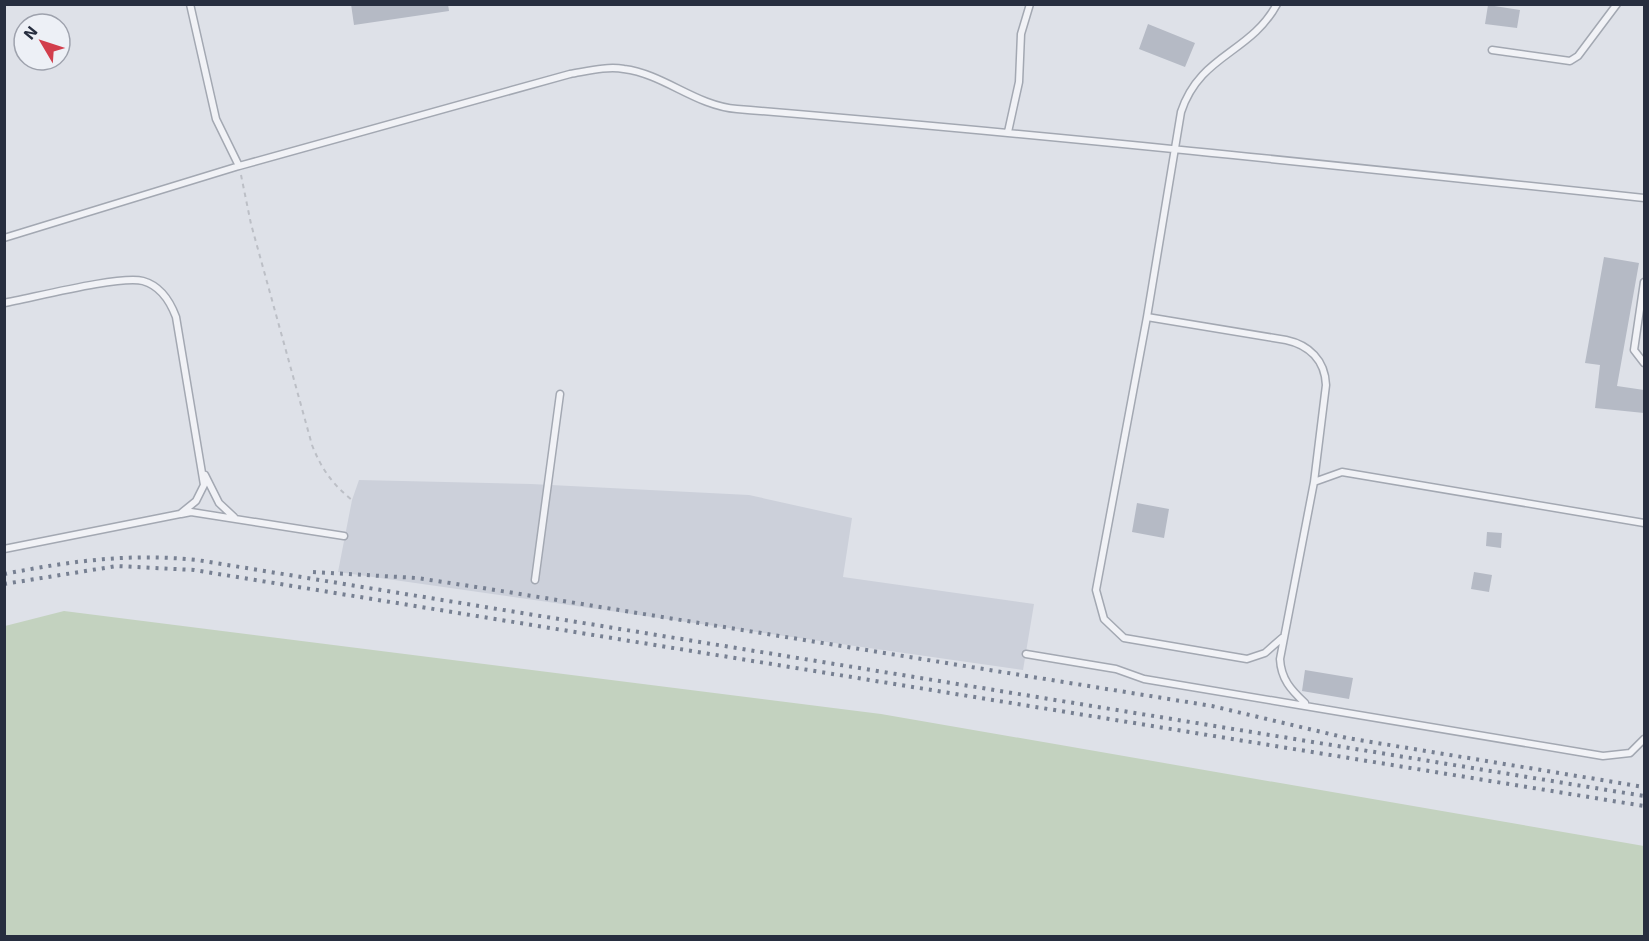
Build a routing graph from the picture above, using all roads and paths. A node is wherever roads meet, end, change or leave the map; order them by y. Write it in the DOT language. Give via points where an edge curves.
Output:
graph roads {
  1 [pos="190,4"];
  2 [pos="1030,4"];
  3 [pos="1277,4"];
  4 [pos="1617,4"];
  5 [pos="1492,50"];
  6 [pos="1008,132"];
  7 [pos="1175,149"];
  8 [pos="239,166"];
  9 [pos="1644,198"];
  10 [pos="4,238"];
  11 [pos="1644,282"];
  12 [pos="4,303"];
  13 [pos="1147,317"];
  14 [pos="1644,363"];
  15 [pos="560,394"];
  16 [pos="202,466"];
  17 [pos="1314,482"];
  18 [pos="352,500"];
  19 [pos="180,514"];
  20 [pos="241,520"];
  21 [pos="1644,523"];
  22 [pos="344,536"];
  23 [pos="4,549"];
  24 [pos="535,580"];
  25 [pos="1282,638"];
  26 [pos="1026,654"];
  27 [pos="1306,704"];
  28 [pos="1644,739"];
  1 -- 8 [label="lane" via="216,119"];
  2 -- 6 [label="lane" via="1021,34 1018,81"];
  3 -- 7 [label="lane" via="1268,22 1254,36 1197,78 1181,112"];
  4 -- 5 [label="lane" via="1578,56 1569,61"];
  6 -- 7 [label="lane"];
  6 -- 8 [label="lane" via="723,108 642,73 624,68 601,69 570,74"];
  7 -- 9 [label="lane"];
  7 -- 13 [label="lane"];
  8 -- 10 [label="lane"];
  8 -- 18 [label="path" via="251,224 312,445 325,473"];
  11 -- 14 [label="lane" via="1634,350"];
  12 -- 16 [label="lane" via="133,280 157,288 168,298 176,317"];
  13 -- 17 [label="lane" via="1286,340 1314,353 1324,369 1326,385"];
  13 -- 25 [label="lane" via="1096,590 1104,619 1124,638 1235,659 1265,653"];
  15 -- 24 [label="lane"];
  16 -- 19 [label="lane" via="204,485 200,494"];
  16 -- 20 [label="lane" via="219,503"];
  17 -- 21 [label="lane" via="1342,472"];
  17 -- 25 [label="lane"];
  19 -- 20 [label="lane" via="191,512"];
  19 -- 23 [label="lane"];
  20 -- 22 [label="lane"];
  25 -- 27 [label="lane" via="1281,671 1289,689"];
  26 -- 27 [label="lane" via="1116,669 1144,679"];
  27 -- 28 [label="lane" via="1603,756 1630,753"];
}
